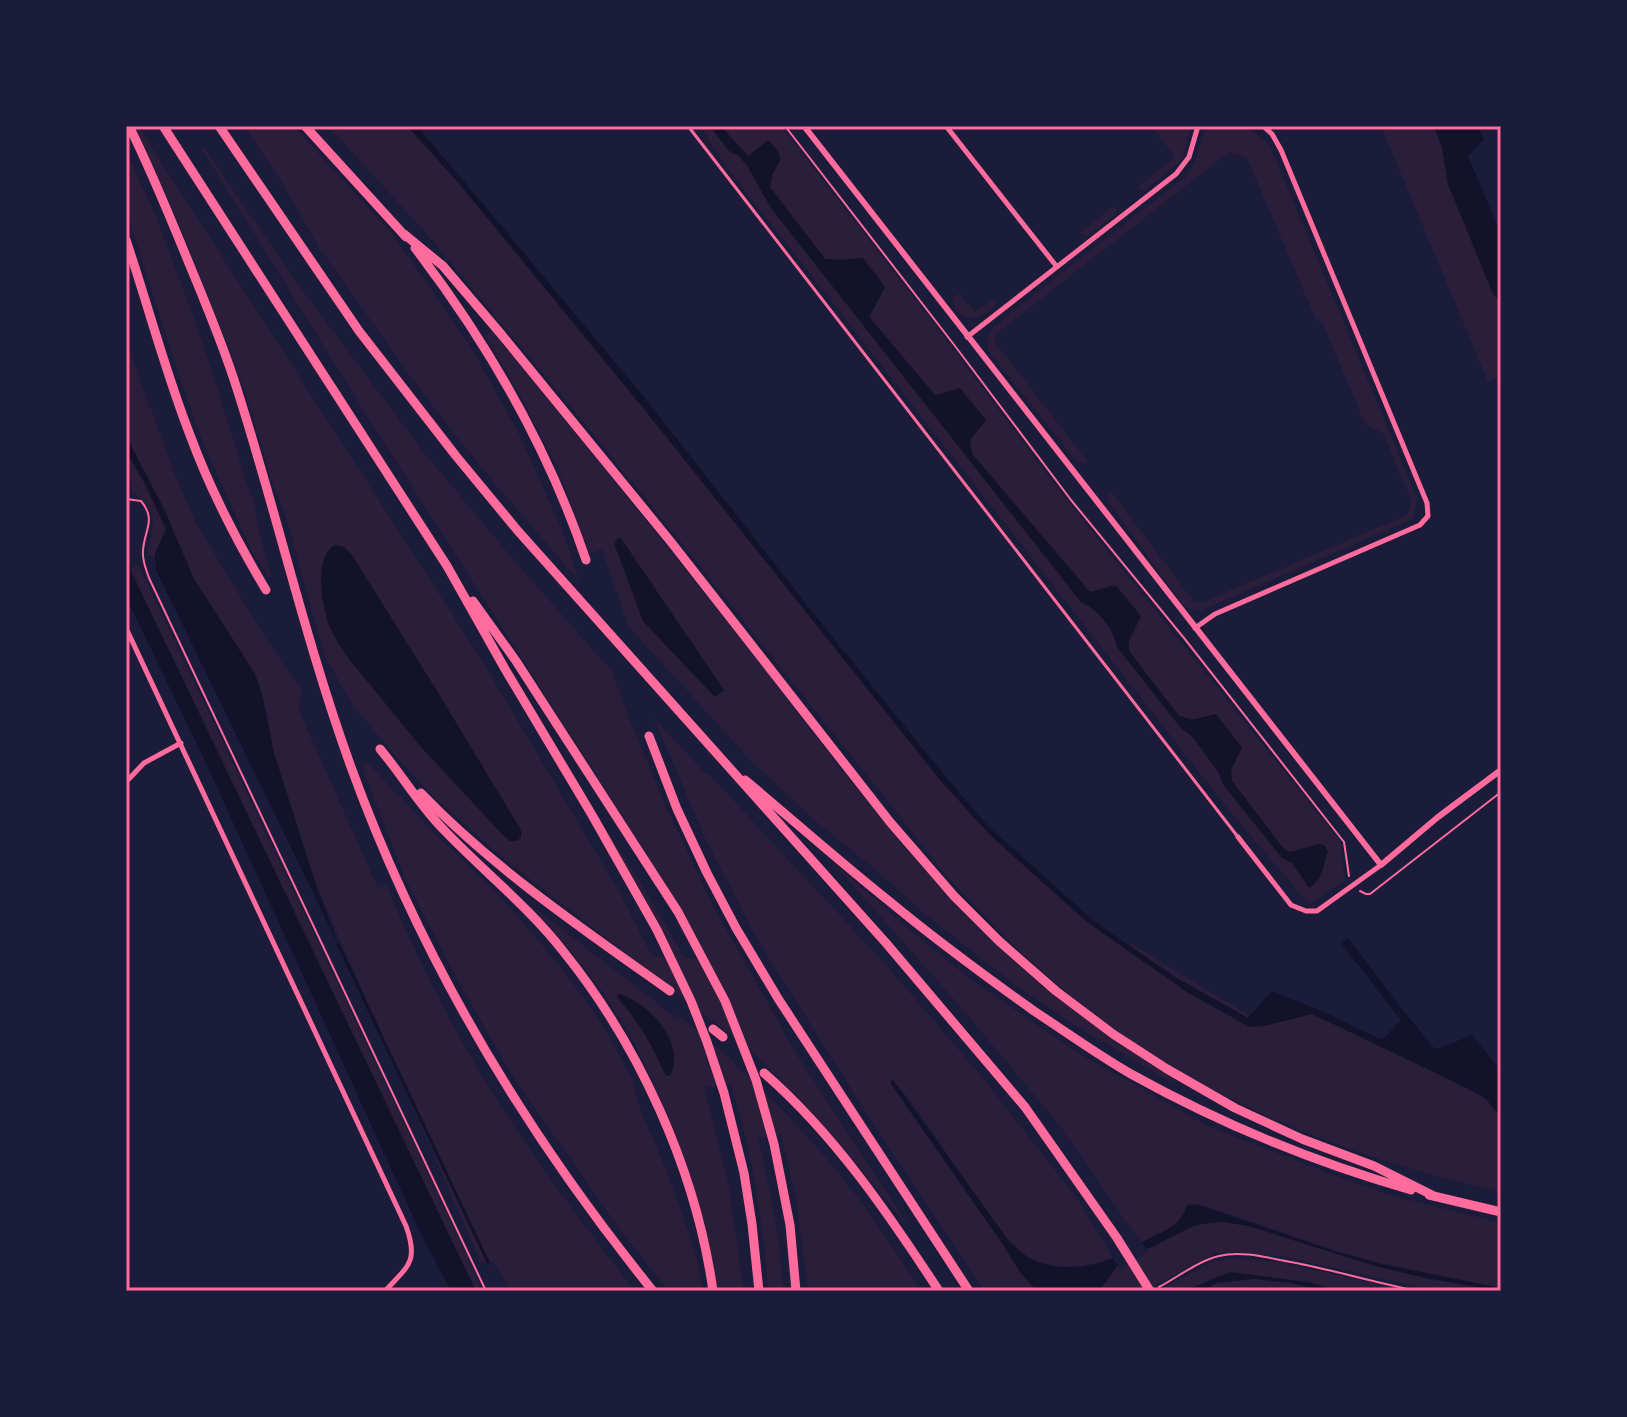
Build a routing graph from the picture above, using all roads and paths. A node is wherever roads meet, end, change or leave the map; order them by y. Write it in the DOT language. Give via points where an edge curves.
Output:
graph roads {
  1 [pos="129,126"];
  2 [pos="163,126"];
  3 [pos="219,126"];
  4 [pos="305,126"];
  5 [pos="688,126"];
  6 [pos="804,126"];
  7 [pos="946,126"];
  8 [pos="1198,126"];
  9 [pos="1263,126"];
  10 [pos="404,234"];
  11 [pos="126,240"];
  12 [pos="1057,267"];
  13 [pos="967,337"];
  14 [pos="126,478"];
  15 [pos="126,498"];
  16 [pos="586,560"];
  17 [pos="447,566"];
  18 [pos="266,590"];
  19 [pos="126,628"];
  20 [pos="1195,628"];
  21 [pos="649,736"];
  22 [pos="181,743"];
  23 [pos="721,760"];
  24 [pos="1501,770"];
  25 [pos="126,782"];
  26 [pos="1238,837"];
  27 [pos="1381,865"];
  28 [pos="670,991"];
  29 [pos="713,1029"];
  30 [pos="723,1037"];
  31 [pos="764,1073"];
  32 [pos="1434,1196"];
  33 [pos="1501,1212"];
  34 [pos="652,1290"];
  35 [pos="385,1291"];
  36 [pos="486,1291"];
  37 [pos="713,1291"];
  38 [pos="759,1291"];
  39 [pos="796,1291"];
  40 [pos="939,1291"];
  41 [pos="969,1291"];
  42 [pos="1150,1291"];
  43 [pos="1418,1291"];
  1 -- 34 [label="highway" via="220,340 338,730 394,873 502,1079 572,1185"];
  2 -- 17 [label="highway"];
  3 -- 23 [label="highway" via="359,331 456,456"];
  4 -- 10 [label="highway"];
  5 -- 26 [label="lane"];
  6 -- 13 [label="street"];
  7 -- 12 [label="street"];
  8 -- 12 [label="street" via="1189,157 1176,174"];
  9 -- 20 [label="street" via="1281,150 1428,516 1420,525 1215,614"];
  10 -- 16 [label="highway" via="491,359 551,474"];
  10 -- 32 [label="highway" via="443,266 501,334 890,822 999,941 1056,991 1167,1069 1235,1108"];
  11 -- 18 [label="highway" via="189,434 217,500"];
  12 -- 13 [label="street"];
  13 -- 20 [label="street"];
  14 -- 15 [label="path"];
  15 -- 36 [label="path" via="147,508 143,559 149,578"];
  17 -- 38 [label="highway" via="600,827 691,1001 724,1093 744,1173"];
  17 -- 39 [label="highway" via="516,661 711,971 756,1080 774,1144"];
  19 -- 22 [label="street"];
  20 -- 27 [label="street"];
  21 -- 41 [label="highway" via="677,809 736,928"];
  22 -- 25 [label="street" via="144,763"];
  22 -- 35 [label="street" via="411,1239 408,1265"];
  23 -- 32 [label="highway" via="974,968 1129,1073 1281,1145"];
  23 -- 42 [label="highway" via="1025,1107"];
  24 -- 27 [label="street"];
  26 -- 27 [label="street" via="1291,905 1306,911 1317,911"];
  28 -- 37 [label="highway" via="494,860 382,751 442,828 549,933 610,1016 651,1091 676,1153"];
  29 -- 30 [label="highway"];
  31 -- 40 [label="highway" via="830,1140"];
  32 -- 33 [label="highway"];
  42 -- 43 [label="path" via="1209,1260 1230,1255 1307,1265"];
}
